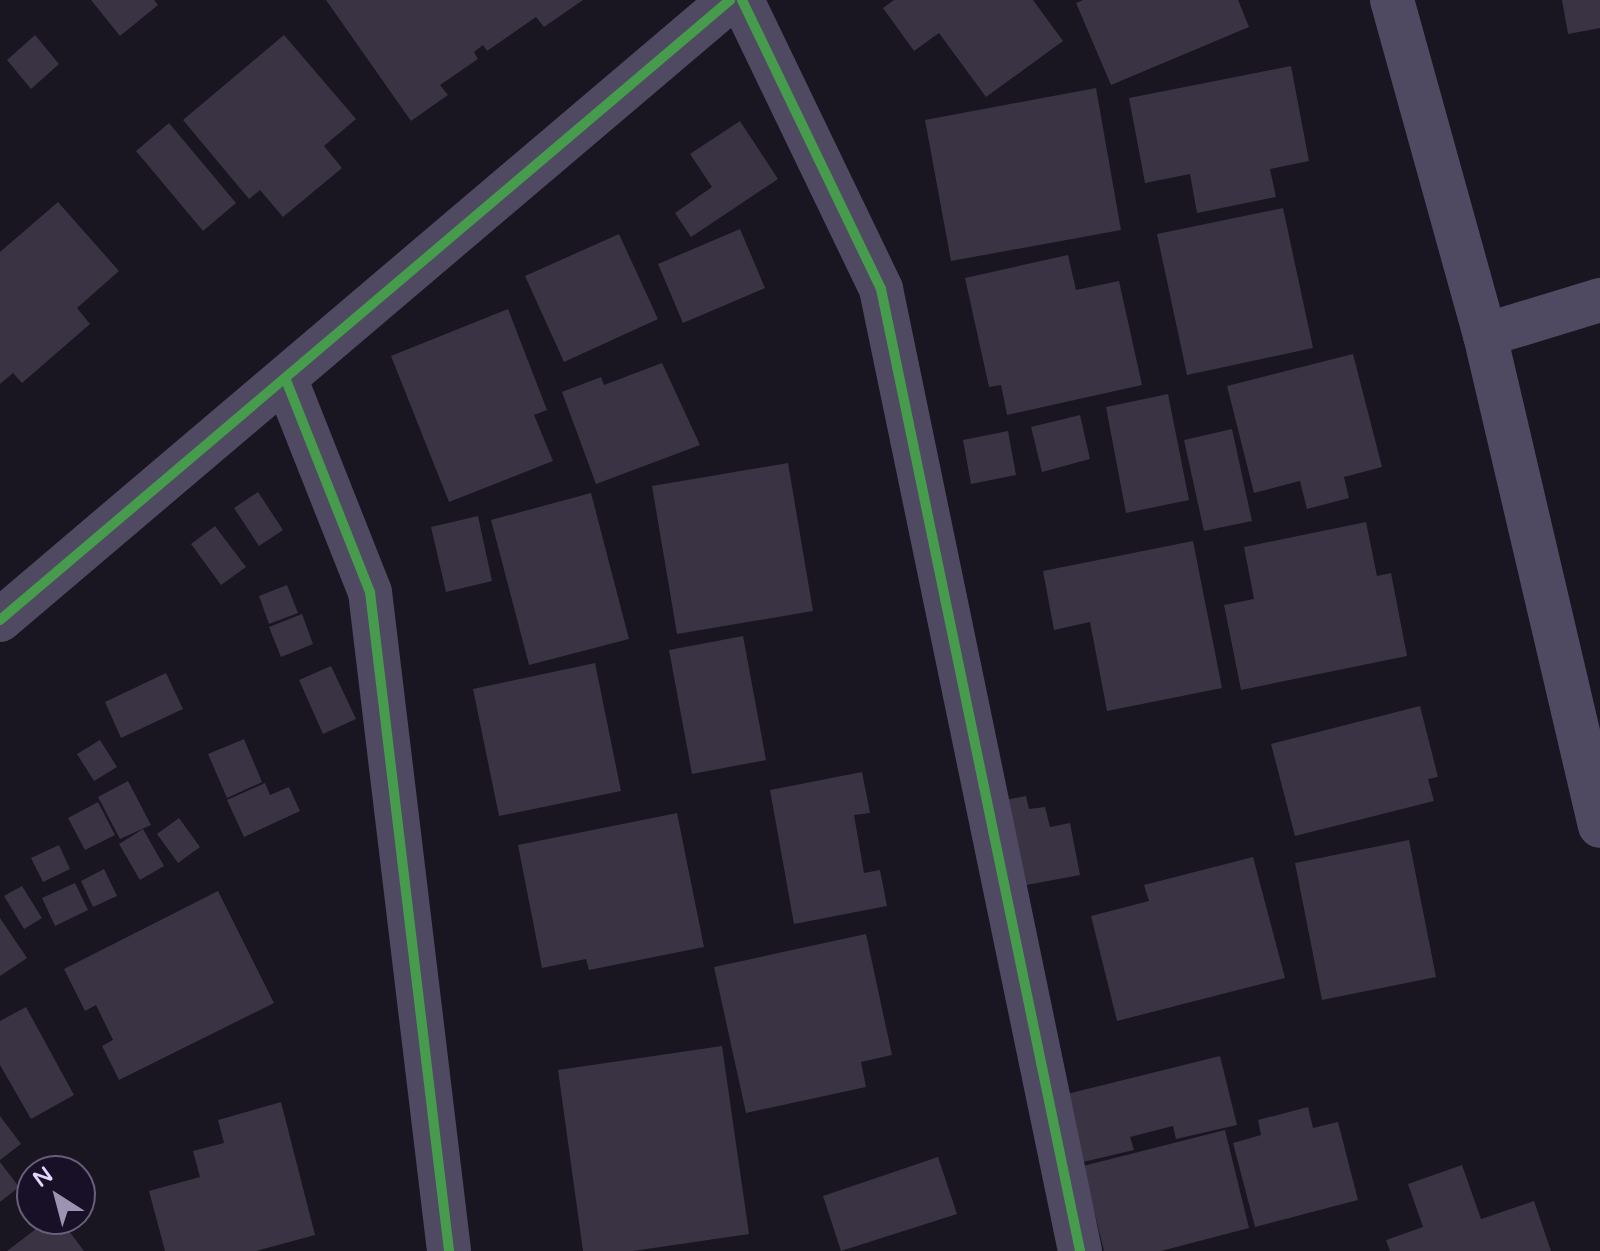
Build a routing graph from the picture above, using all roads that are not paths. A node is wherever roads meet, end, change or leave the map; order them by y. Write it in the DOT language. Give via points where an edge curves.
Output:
graph roads {
  1 [pos="730,0"];
  2 [pos="742,0"];
  3 [pos="1392,0"];
  4 [pos="1600,300"];
  5 [pos="1485,335"];
  6 [pos="286,380"];
  7 [pos="0,620"];
  8 [pos="1600,826"];
  9 [pos="449,1251"];
  10 [pos="1080,1251"];
  1 -- 6 [label="street"];
  2 -- 10 [label="street" via="881,289"];
  3 -- 5 [label="street"];
  4 -- 5 [label="street"];
  5 -- 8 [label="street"];
  6 -- 7 [label="street"];
  6 -- 9 [label="street" via="370,592"];
}
